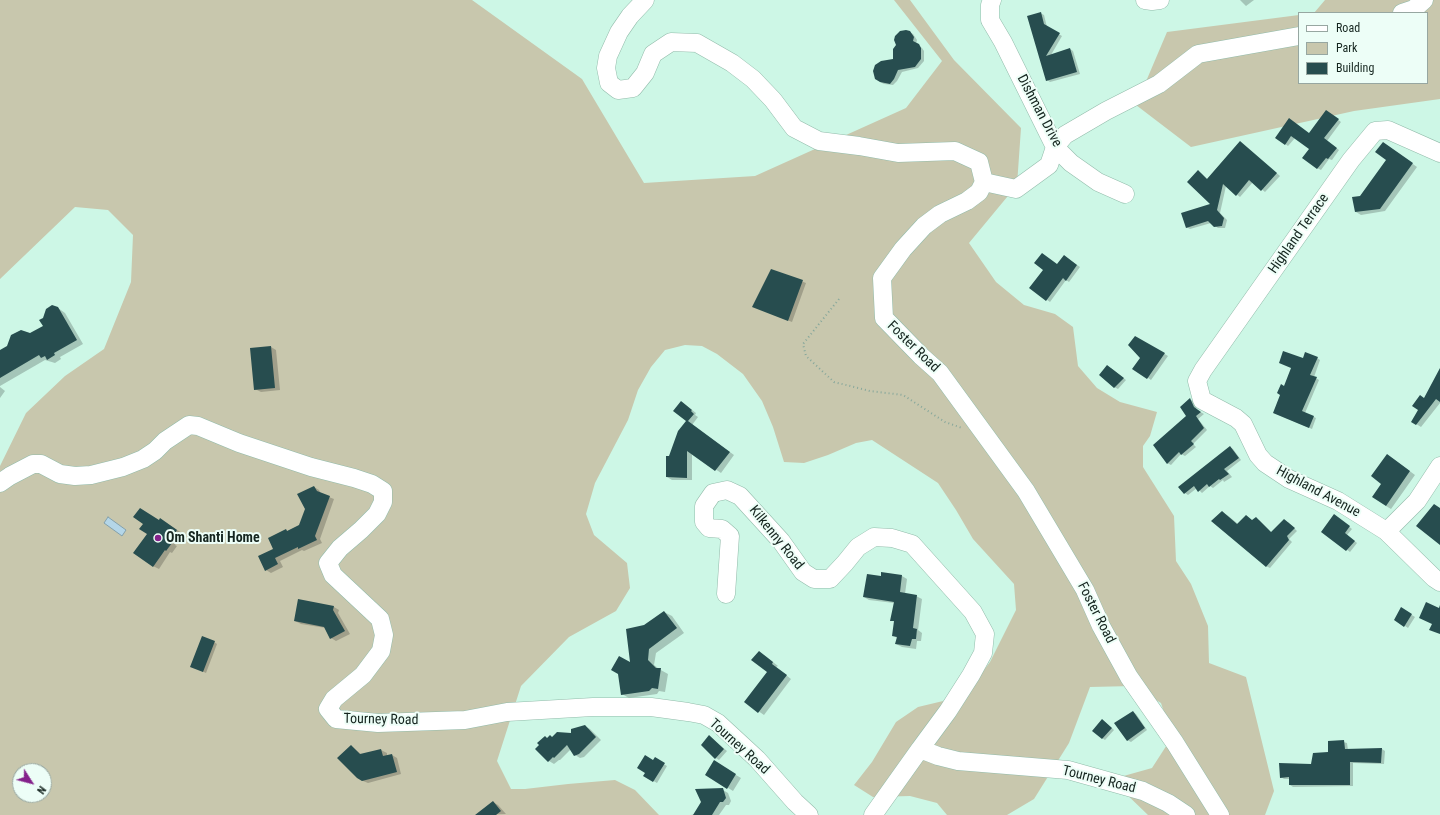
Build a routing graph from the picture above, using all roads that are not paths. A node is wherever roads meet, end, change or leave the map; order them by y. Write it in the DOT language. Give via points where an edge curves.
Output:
graph roads {
  1 [pos="645,0"];
  2 [pos="992,0"];
  3 [pos="1145,0"];
  4 [pos="1160,0"];
  5 [pos="1424,0"];
  6 [pos="1406,12"];
  7 [pos="1298,36"];
  8 [pos="1055,147"];
  9 [pos="1440,153"];
  10 [pos="984,182"];
  11 [pos="1125,194"];
  12 [pos="1202,400"];
  13 [pos="1440,466"];
  14 [pos="0,483"];
  15 [pos="1386,531"];
  16 [pos="1440,582"];
  17 [pos="726,594"];
  18 [pos="920,749"];
  19 [pos="809,815"];
  20 [pos="873,815"];
  21 [pos="1186,815"];
  22 [pos="1220,815"];
  1 -- 10 [label="street" via="619,32 608,56 606,68 609,83 618,90 633,88 645,73 653,54 671,42 697,43 753,79 794,128 819,141 898,153 955,151 979,162"];
  2 -- 8 [label="street, Dishman Drive" via="990,20"];
  3 -- 4 [label="street"];
  5 -- 6 [label="street" via="1414,10"];
  7 -- 8 [label="street" via="1198,54 1159,84 1065,135"];
  8 -- 10 [label="street" via="1049,165 1016,189"];
  8 -- 11 [label="street, Dishman Drive" via="1071,163 1098,182"];
  9 -- 12 [label="street, Highland Terrace" via="1388,130 1375,131 1351,160 1203,370 1197,381"];
  10 -- 22 [label="street, Foster Road" via="978,192 966,201 940,214 924,226 903,249 882,278 884,318 940,373 1026,491 1085,590 1129,677 1175,743"];
  12 -- 15 [label="street, Highland Avenue" via="1243,424 1258,455 1265,463 1289,479 1338,501"];
  13 -- 15 [label="street" via="1417,501"];
  14 -- 19 [label="street, Tourney Road" via="32,464 41,464 60,474 75,476 123,468 143,459 189,425 198,426 311,468 372,484 383,491 383,502 377,514 340,548 328,563 333,575 380,619 384,635 381,651 363,675 334,699 328,709 336,719 378,723 465,720 507,712 593,707 650,707 704,715 718,723 757,759"];
  15 -- 16 [label="street, Highland Avenue"];
  17 -- 18 [label="street, Kilkenny Road" via="730,536 722,529 709,528 704,522 704,506 713,493 727,490 740,496 780,541 802,572 814,579 830,579 858,547 874,537 892,538 912,544 973,612 985,634 983,652 971,675"];
  18 -- 20 [label="street"];
  18 -- 21 [label="street, Tourney Road" via="958,761 1068,770 1143,791"];
}
